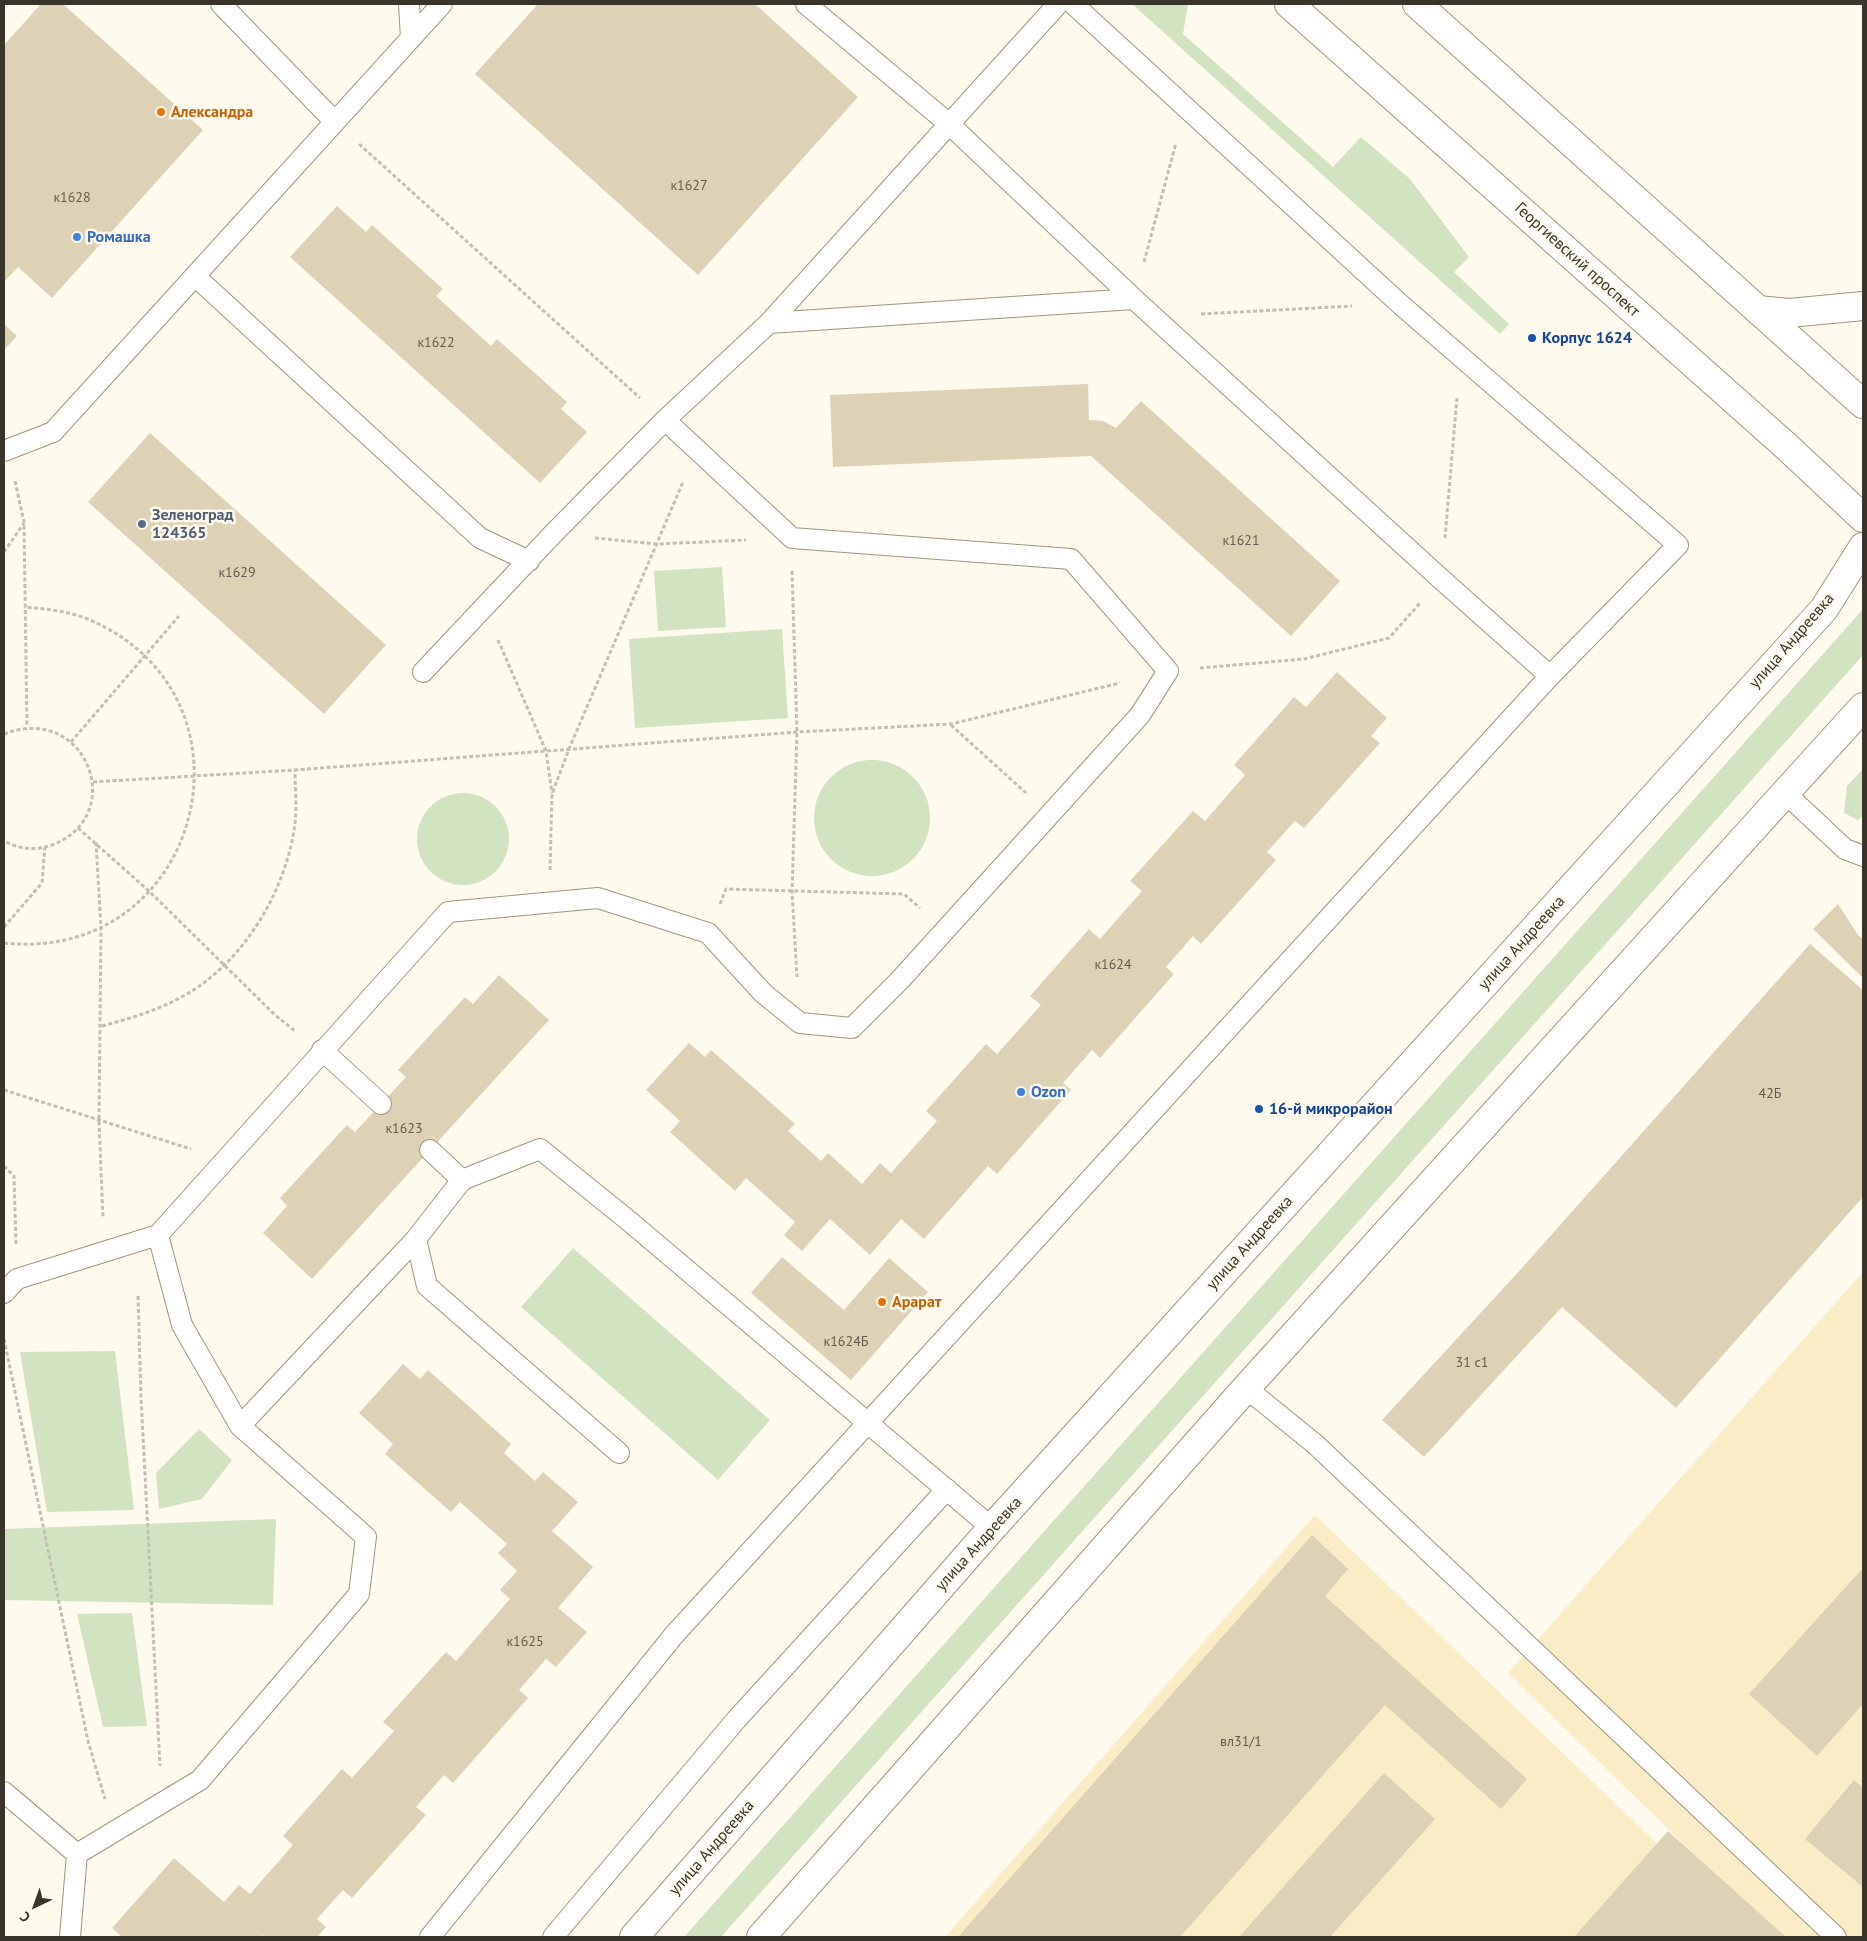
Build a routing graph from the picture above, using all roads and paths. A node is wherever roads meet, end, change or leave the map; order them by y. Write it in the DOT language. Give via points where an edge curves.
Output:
graph roads {
  1 [pos="221,4"];
  2 [pos="410,4"];
  3 [pos="442,4"];
  4 [pos="806,4"];
  5 [pos="1058,4"];
  6 [pos="1073,4"];
  7 [pos="1290,4"];
  8 [pos="1417,4"];
  9 [pos="411,38"];
  10 [pos="1185,107"];
  11 [pos="334,121"];
  12 [pos="948,123"];
  13 [pos="196,277"];
  14 [pos="1134,299"];
  15 [pos="1400,304"];
  16 [pos="1863,306"];
  17 [pos="1758,310"];
  18 [pos="1153,316"];
  19 [pos="769,322"];
  20 [pos="1461,357"];
  21 [pos="1863,404"];
  22 [pos="665,420"];
  23 [pos="5,450"];
  24 [pos="696,451"];
  25 [pos="1863,518"];
  26 [pos="24,522"];
  27 [pos="552,534"];
  28 [pos="792,538"];
  29 [pos="657,544"];
  30 [pos="1863,547"];
  31 [pos="4,552"];
  32 [pos="529,561"];
  33 [pos="1441,579"];
  34 [pos="24,607"];
  35 [pos="484,609"];
  36 [pos="179,616"];
  37 [pos="145,656"];
  38 [pos="1168,671"];
  39 [pos="423,672"];
  40 [pos="1550,676"];
  41 [pos="1863,707"];
  42 [pos="951,724"];
  43 [pos="27,727"];
  44 [pos="797,732"];
  45 [pos="4,733"];
  46 [pos="71,742"];
  47 [pos="569,749"];
  48 [pos="546,750"];
  49 [pos="294,770"];
  50 [pos="195,776"];
  51 [pos="92,782"];
  52 [pos="1784,792"];
  53 [pos="552,794"];
  54 [pos="1050,814"];
  55 [pos="78,828"];
  56 [pos="4,841"];
  57 [pos="96,842"];
  58 [pos="45,847"];
  59 [pos="1863,856"];
  60 [pos="150,892"];
  61 [pos="792,892"];
  62 [pos="550,903"];
  63 [pos="4,926"];
  64 [pos="101,928"];
  65 [pos="945,930"];
  66 [pos="708,933"];
  67 [pos="4,943"];
  68 [pos="225,964"];
  69 [pos="800,1023"];
  70 [pos="102,1026"];
  71 [pos="322,1050"];
  72 [pos="4,1090"];
  73 [pos="381,1104"];
  74 [pos="99,1121"];
  75 [pos="430,1150"];
  76 [pos="225,1159"];
  77 [pos="4,1166"];
  78 [pos="462,1180"];
  79 [pos="158,1235"];
  80 [pos="416,1239"];
  81 [pos="105,1252"];
  82 [pos="10,1286"];
  83 [pos="138,1291"];
  84 [pos="4,1340"];
  85 [pos="1246,1388"];
  86 [pos="869,1422"];
  87 [pos="240,1426"];
  88 [pos="619,1453"];
  89 [pos="947,1489"];
  90 [pos="992,1528"];
  91 [pos="4,1792"];
  92 [pos="163,1802"];
  93 [pos="114,1831"];
  94 [pos="77,1854"];
  95 [pos="70,1937"];
  96 [pos="430,1937"];
  97 [pos="553,1937"];
  98 [pos="634,1937"];
  99 [pos="761,1937"];
  100 [pos="1836,1937"];
  1 -- 11 [label="lane"];
  2 -- 9 [label="lane"];
  3 -- 9 [label="lane"];
  4 -- 12 [label="lane"];
  5 -- 12 [label="lane"];
  6 -- 10 [label="lane"];
  7 -- 25 [label="main road, Георгиевский проспект"];
  8 -- 17 [label="main road"];
  9 -- 11 [label="lane"];
  10 -- 14 [label="path"];
  10 -- 15 [label="lane"];
  11 -- 13 [label="lane"];
  11 -- 22 [label="path"];
  12 -- 14 [label="lane"];
  12 -- 19 [label="lane"];
  13 -- 23 [label="lane" via="53,432"];
  13 -- 32 [label="lane" via="480,538"];
  14 -- 18 [label="lane"];
  14 -- 19 [label="lane"];
  15 -- 18 [label="path"];
  15 -- 20 [label="lane"];
  16 -- 17 [label="main road" via="1789,312"];
  17 -- 21 [label="main road"];
  18 -- 33 [label="lane"];
  19 -- 22 [label="lane"];
  20 -- 33 [label="path"];
  20 -- 40 [label="lane" via="1678,545"];
  22 -- 24 [label="lane"];
  22 -- 27 [label="lane"];
  23 -- 26 [label="path"];
  24 -- 28 [label="lane"];
  24 -- 29 [label="path"];
  26 -- 31 [label="path"];
  26 -- 34 [label="path"];
  27 -- 29 [label="path"];
  27 -- 32 [label="lane"];
  28 -- 29 [label="path"];
  28 -- 38 [label="lane" via="1071,559"];
  28 -- 44 [label="path"];
  29 -- 47 [label="path"];
  30 -- 90 [label="main road, улица Андреевка" via="1824,609"];
  32 -- 35 [label="lane"];
  33 -- 38 [label="path" via="1389,638 1304,659"];
  33 -- 40 [label="lane"];
  34 -- 37 [label="path" via="57,610 89,619 119,635"];
  34 -- 43 [label="path"];
  35 -- 39 [label="lane"];
  35 -- 48 [label="path"];
  36 -- 37 [label="path"];
  37 -- 46 [label="path"];
  37 -- 50 [label="path" via="166,682 182,711 192,743"];
  38 -- 42 [label="path"];
  38 -- 54 [label="lane" via="1140,715"];
  40 -- 86 [label="lane"];
  41 -- 52 [label="main road"];
  42 -- 44 [label="path"];
  42 -- 54 [label="path"];
  43 -- 45 [label="path"];
  43 -- 46 [label="path" via="50,730"];
  44 -- 47 [label="path"];
  44 -- 61 [label="path"];
  46 -- 51 [label="path" via="86,760"];
  47 -- 48 [label="path"];
  47 -- 53 [label="path"];
  48 -- 49 [label="path"];
  48 -- 53 [label="path"];
  49 -- 50 [label="path"];
  49 -- 68 [label="path" via="295,823 282,875 259,923"];
  50 -- 51 [label="path"];
  50 -- 60 [label="path" via="190,818 175,857"];
  51 -- 55 [label="path" via="92,799"];
  52 -- 59 [label="lane" via="1845,849"];
  52 -- 85 [label="main road"];
  53 -- 62 [label="path"];
  54 -- 65 [label="lane"];
  55 -- 57 [label="path"];
  55 -- 58 [label="path" via="63,840"];
  56 -- 58 [label="path" via="28,849"];
  57 -- 60 [label="path"];
  57 -- 64 [label="path"];
  58 -- 63 [label="path" via="42,883"];
  60 -- 64 [label="path" via="128,912"];
  60 -- 68 [label="path"];
  61 -- 65 [label="path" via="904,894"];
  61 -- 66 [label="path" via="726,889"];
  61 -- 69 [label="path"];
  62 -- 66 [label="lane" via="598,898"];
  62 -- 71 [label="lane" via="448,912"];
  64 -- 67 [label="path" via="66,941 28,946"];
  64 -- 70 [label="path"];
  65 -- 69 [label="lane" via="852,1028"];
  66 -- 69 [label="lane" via="763,993"];
  68 -- 70 [label="path" via="188,993 147,1014"];
  68 -- 71 [label="path" via="274,1015"];
  70 -- 74 [label="path"];
  71 -- 73 [label="lane"];
  71 -- 76 [label="lane"];
  72 -- 74 [label="path"];
  74 -- 76 [label="path"];
  74 -- 81 [label="path"];
  75 -- 78 [label="lane"];
  76 -- 79 [label="lane"];
  77 -- 82 [label="path" via="14,1176"];
  78 -- 80 [label="lane"];
  78 -- 86 [label="lane" via="540,1149"];
  79 -- 81 [label="lane"];
  79 -- 87 [label="lane" via="182,1325"];
  80 -- 87 [label="lane"];
  80 -- 88 [label="lane" via="427,1286"];
  81 -- 82 [label="lane"];
  83 -- 92 [label="path" via="155,1696"];
  84 -- 93 [label="path" via="88,1741"];
  85 -- 99 [label="main road"];
  85 -- 100 [label="lane" via="1315,1444"];
  86 -- 89 [label="lane"];
  86 -- 96 [label="lane" via="674,1635"];
  87 -- 92 [label="lane" via="366,1537 360,1594 200,1780"];
  89 -- 90 [label="lane"];
  89 -- 97 [label="lane" via="736,1720"];
  90 -- 98 [label="main road, улица Андреевка"];
  91 -- 94 [label="lane"];
  92 -- 93 [label="lane"];
  93 -- 94 [label="lane"];
  94 -- 95 [label="lane"];
}
